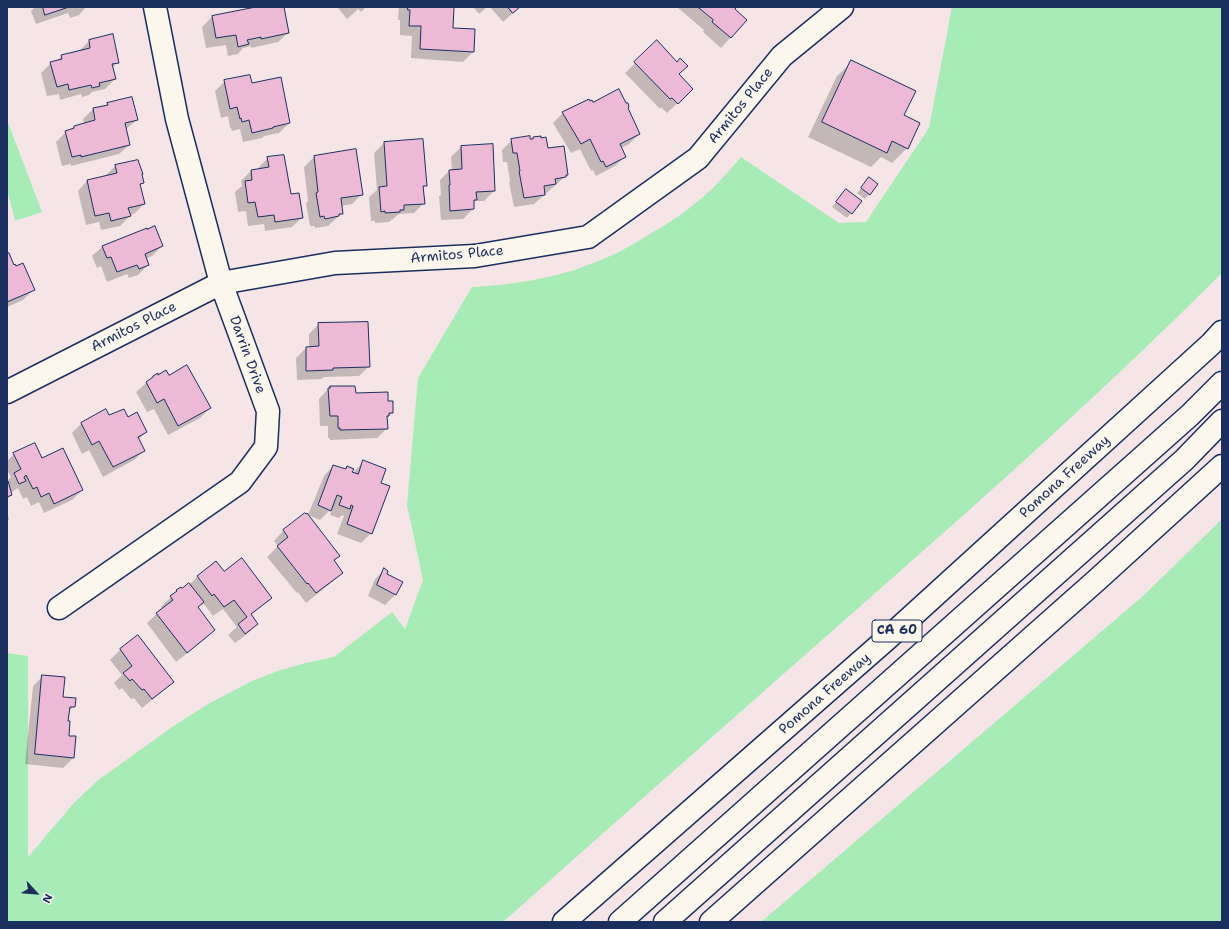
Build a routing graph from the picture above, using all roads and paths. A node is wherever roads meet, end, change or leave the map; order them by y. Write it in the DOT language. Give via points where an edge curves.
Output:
graph roads {
  1 [pos="155,7"];
  2 [pos="842,7"];
  3 [pos="221,282"];
  4 [pos="1222,332"];
  5 [pos="1222,383"];
  6 [pos="7,392"];
  7 [pos="1222,421"];
  8 [pos="1222,466"];
  9 [pos="59,608"];
  10 [pos="564,922"];
  11 [pos="620,922"];
  12 [pos="665,922"];
  13 [pos="711,922"];
  1 -- 3 [label="main road, Darrin Drive" via="178,119"];
  2 -- 3 [label="main road, Armitos Place" via="782,56 698,158 588,237 475,256 335,263"];
  3 -- 6 [label="main road, Armitos Place"];
  3 -- 9 [label="main road, Darrin Drive" via="268,411 266,446 240,482"];
  4 -- 10 [label="main road, Pomona Freeway / CA 60" via="889,637"];
  5 -- 11 [label="main road" via="1190,415"];
  7 -- 12 [label="main road" via="1184,460"];
  8 -- 13 [label="main road" via="1098,580"];
}
